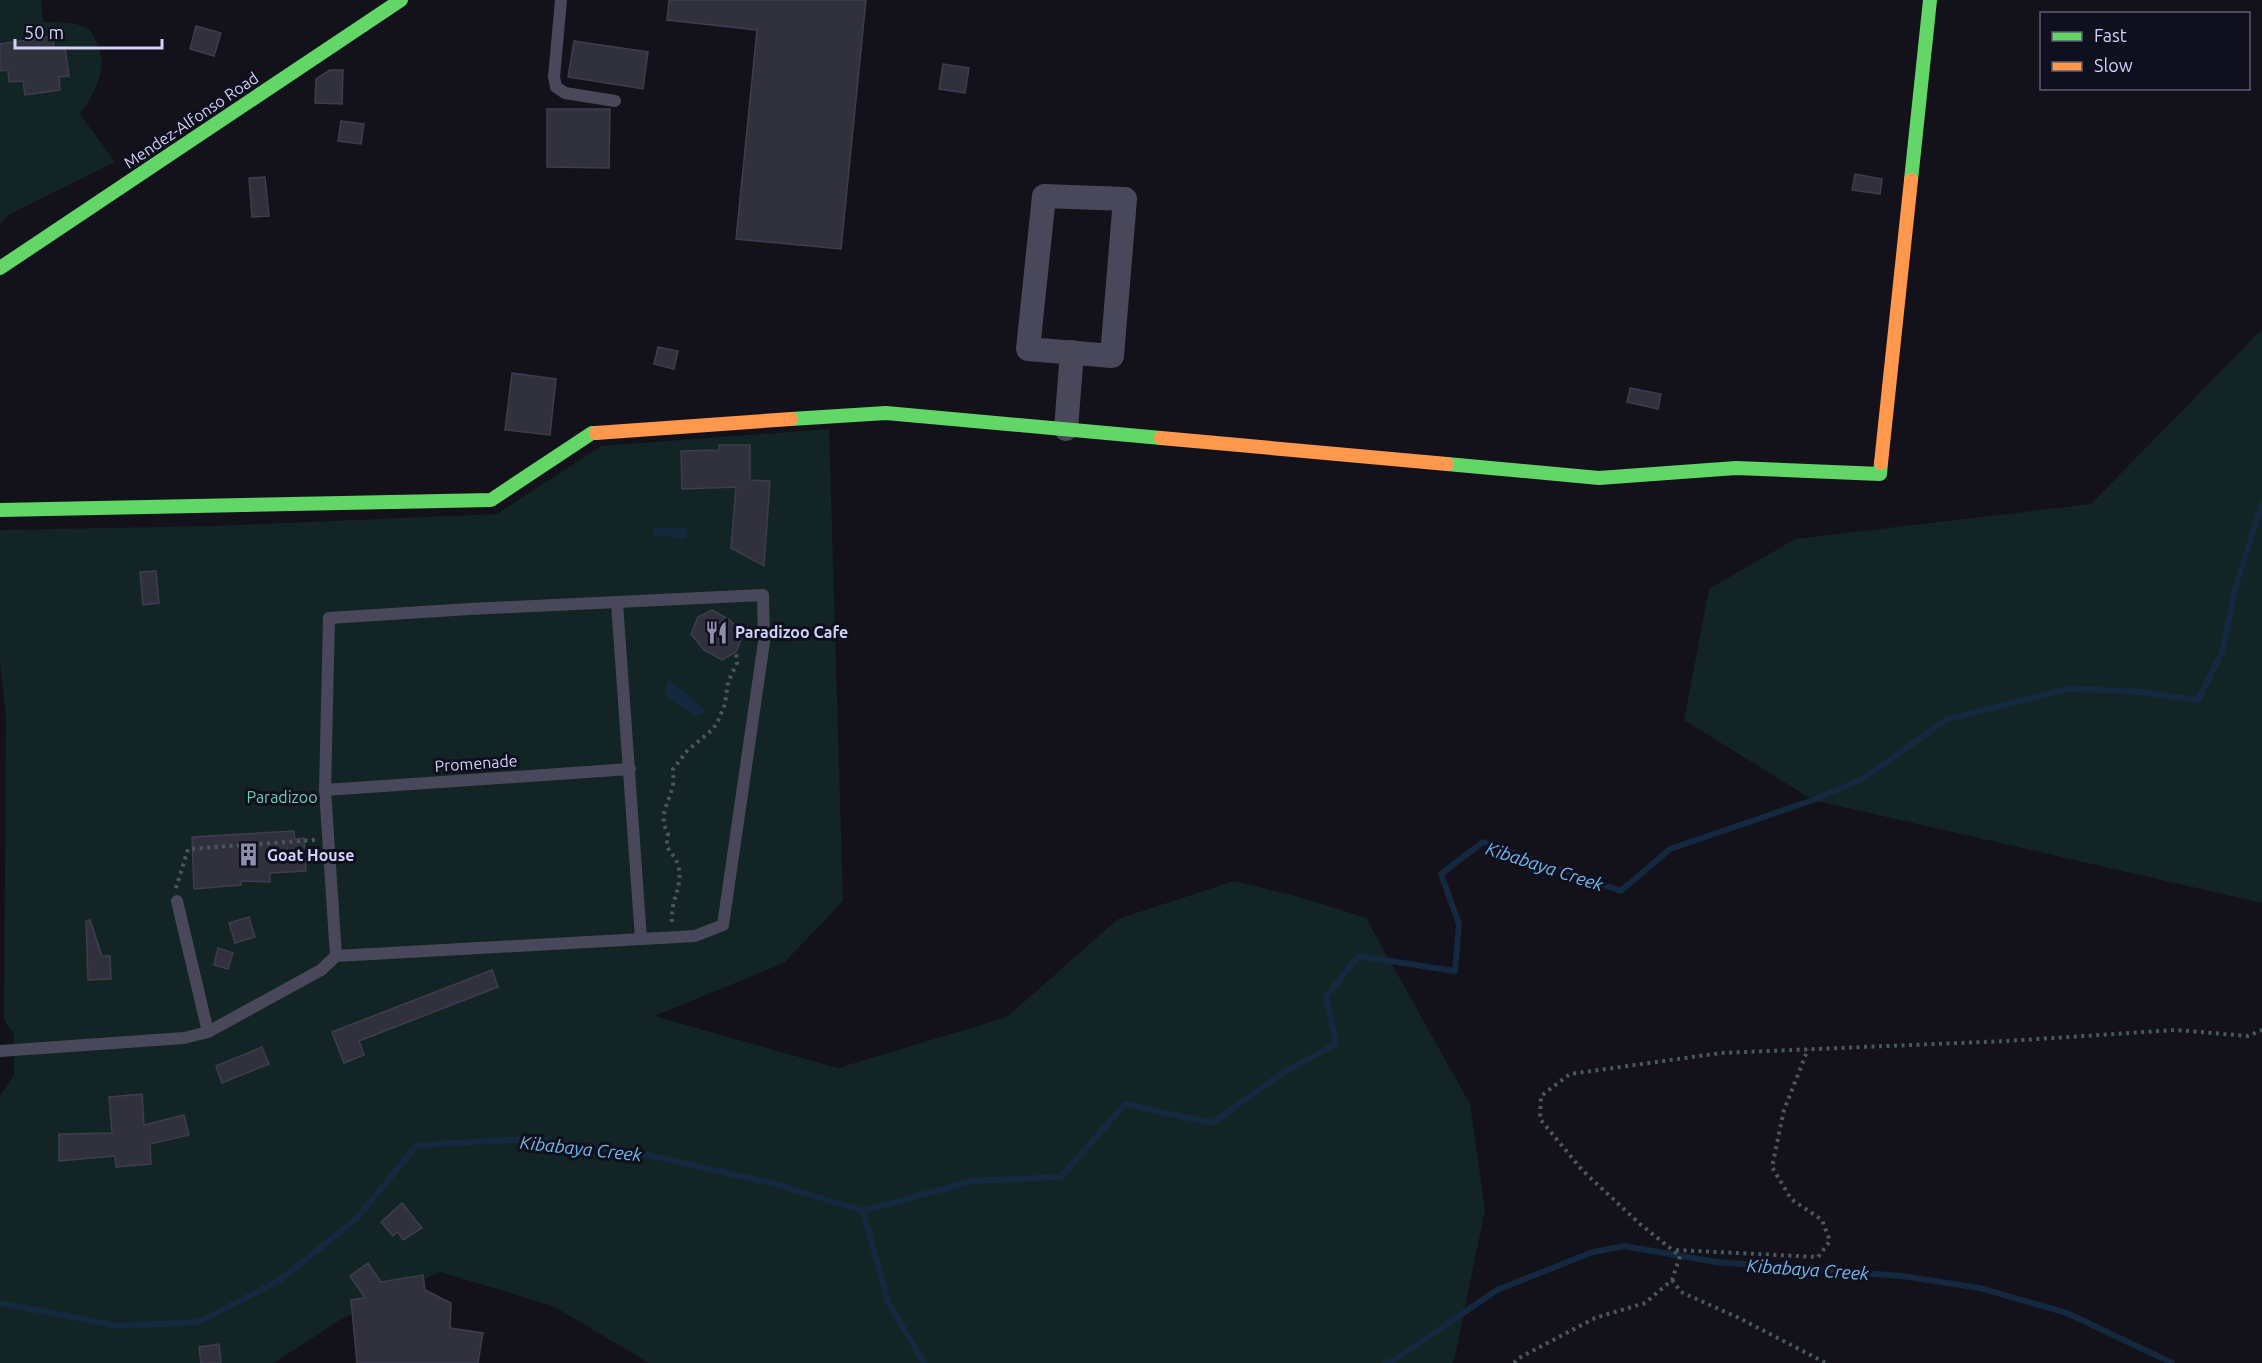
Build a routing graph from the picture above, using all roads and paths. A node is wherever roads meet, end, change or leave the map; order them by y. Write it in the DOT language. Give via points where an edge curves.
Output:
graph roads {
  1 [pos="401,0"];
  2 [pos="561,0"];
  3 [pos="1929,0"];
  4 [pos="615,101"];
  5 [pos="1,263"];
  6 [pos="1072,352"];
  7 [pos="1066,429"];
  8 [pos="0,510"];
  9 [pos="617,603"];
  10 [pos="736,652"];
  11 [pos="630,769"];
  12 [pos="325,790"];
  13 [pos="328,839"];
  14 [pos="177,901"];
  15 [pos="674,938"];
  16 [pos="641,939"];
  17 [pos="336,956"];
  18 [pos="2262,1030"];
  19 [pos="208,1032"];
  20 [pos="1808,1049"];
  21 [pos="0,1051"];
  22 [pos="1675,1250"];
  23 [pos="1672,1280"];
  24 [pos="1514,1363"];
  25 [pos="1826,1363"];
  1 -- 5 [label="street, Mendez-Alfonso Road"];
  2 -- 4 [label="lane" via="556,87 565,93"];
  3 -- 7 [label="street" via="1880,474 1736,468 1599,478"];
  6 -- 6 [label="street" via="1112,356 1125,199 1044,196 1028,349"];
  6 -- 7 [label="street"];
  7 -- 8 [label="street" via="886,413 592,433 491,500"];
  9 -- 11 [label="lane"];
  9 -- 12 [label="lane" via="328,618"];
  9 -- 15 [label="lane" via="764,595 764,642 723,925 695,936"];
  10 -- 15 [label="path" via="737,663 718,721 673,769 674,783 662,823 668,834 668,851 678,863 680,887 671,912"];
  11 -- 12 [label="lane, Promenade"];
  11 -- 16 [label="lane"];
  12 -- 13 [label="lane"];
  13 -- 14 [label="path" via="188,849 175,885"];
  13 -- 17 [label="lane"];
  14 -- 19 [label="lane"];
  15 -- 16 [label="lane"];
  16 -- 17 [label="lane"];
  17 -- 19 [label="lane" via="321,970"];
  18 -- 20 [label="path" via="2248,1036 2176,1030"];
  19 -- 21 [label="lane" via="184,1038"];
  20 -- 22 [label="path" via="1784,1110 1772,1167 1791,1199 1822,1220 1830,1241 1818,1257"];
  20 -- 22 [label="path" via="1721,1053 1570,1074 1541,1096 1540,1119 1582,1170 1640,1224"];
  22 -- 23 [label="path" via="1680,1256"];
  23 -- 24 [label="path" via="1644,1303 1595,1318"];
  23 -- 25 [label="path" via="1681,1292"];
}
